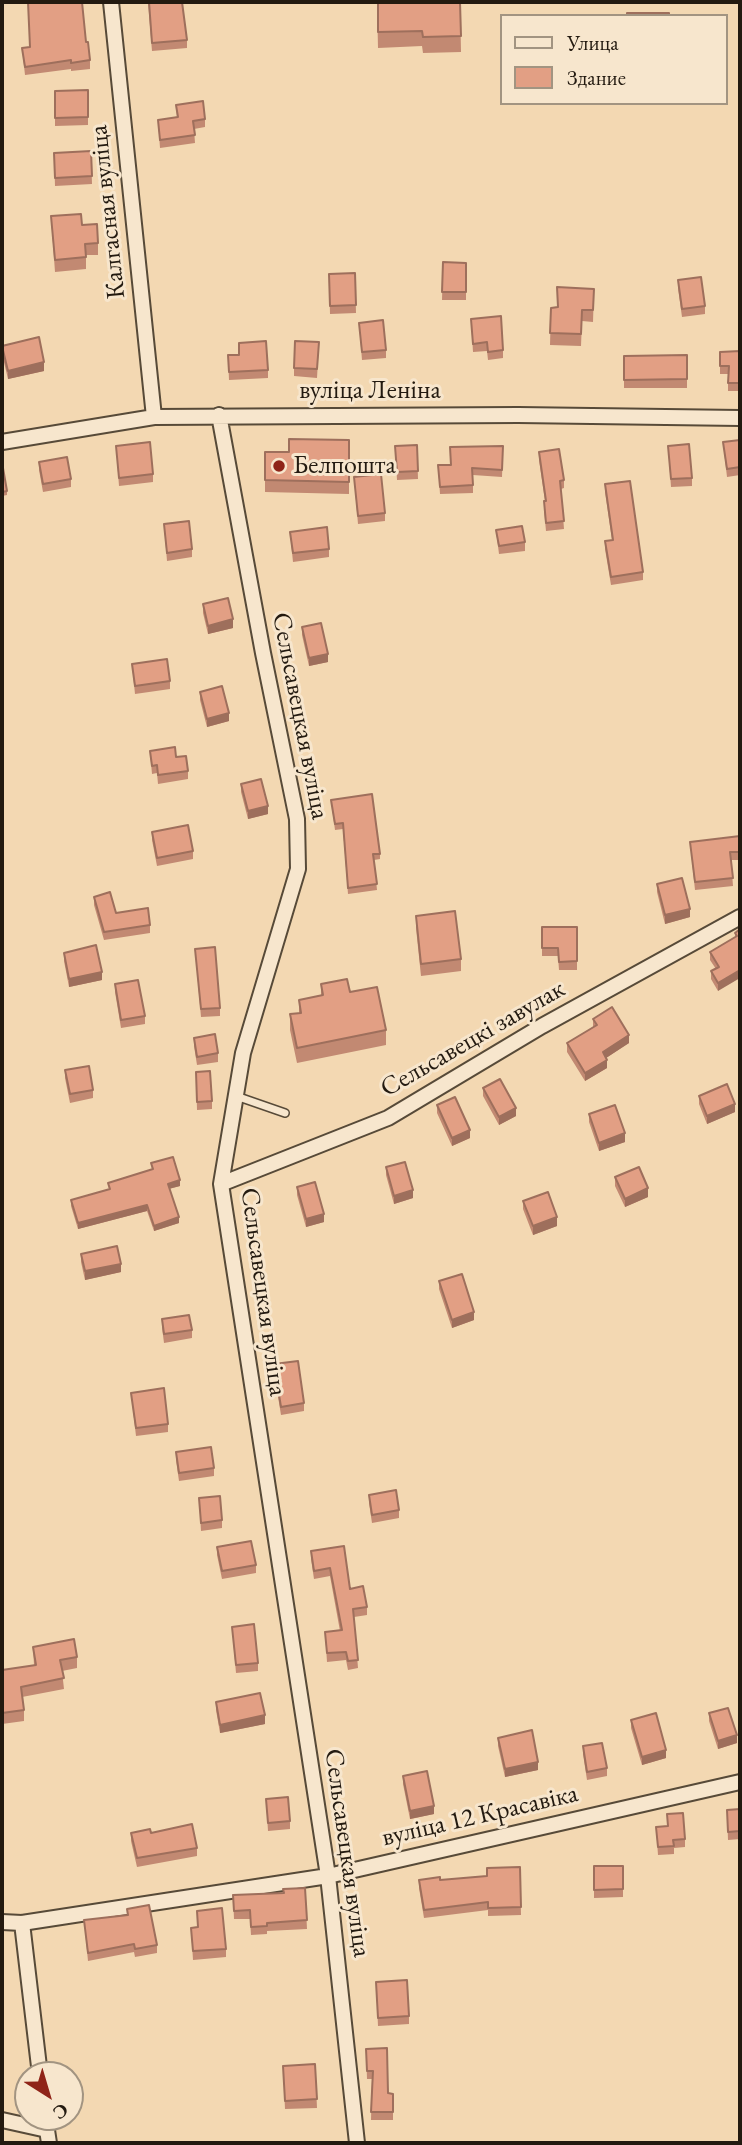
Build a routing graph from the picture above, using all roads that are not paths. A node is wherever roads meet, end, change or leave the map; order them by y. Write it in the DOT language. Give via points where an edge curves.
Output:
graph roads {
  1 [pos="111,2"];
  2 [pos="219,415"];
  3 [pos="154,417"];
  4 [pos="740,418"];
  5 [pos="2,442"];
  6 [pos="740,917"];
  7 [pos="236,1096"];
  8 [pos="285,1113"];
  9 [pos="221,1184"];
  10 [pos="740,1782"];
  11 [pos="328,1876"];
  12 [pos="2,1922"];
  13 [pos="22,1923"];
  14 [pos="38,2061"];
  15 [pos="357,2143"];
  1 -- 3 [label="street, Калгасная вуліца"];
  2 -- 3 [label="street, вуліца Леніна"];
  2 -- 4 [label="street, вуліца Леніна"];
  2 -- 7 [label="street, Сельсавецкая вуліца" via="297,819 298,869 243,1053"];
  3 -- 5 [label="street, вуліца Леніна"];
  6 -- 9 [label="street, Сельсавецкі завулак" via="542,1026 388,1118"];
  7 -- 8 [label="lane"];
  7 -- 9 [label="street, Сельсавецкая вуліца"];
  9 -- 11 [label="street, Сельсавецкая вуліца"];
  10 -- 11 [label="street, вуліца 12 Красавіка"];
  11 -- 13 [label="street, вуліца 12 Красавіка"];
  11 -- 15 [label="street, Сельсавецкая вуліца"];
  12 -- 13 [label="street, вуліца 12 Красавіка"];
  13 -- 14 [label="street"];
}
